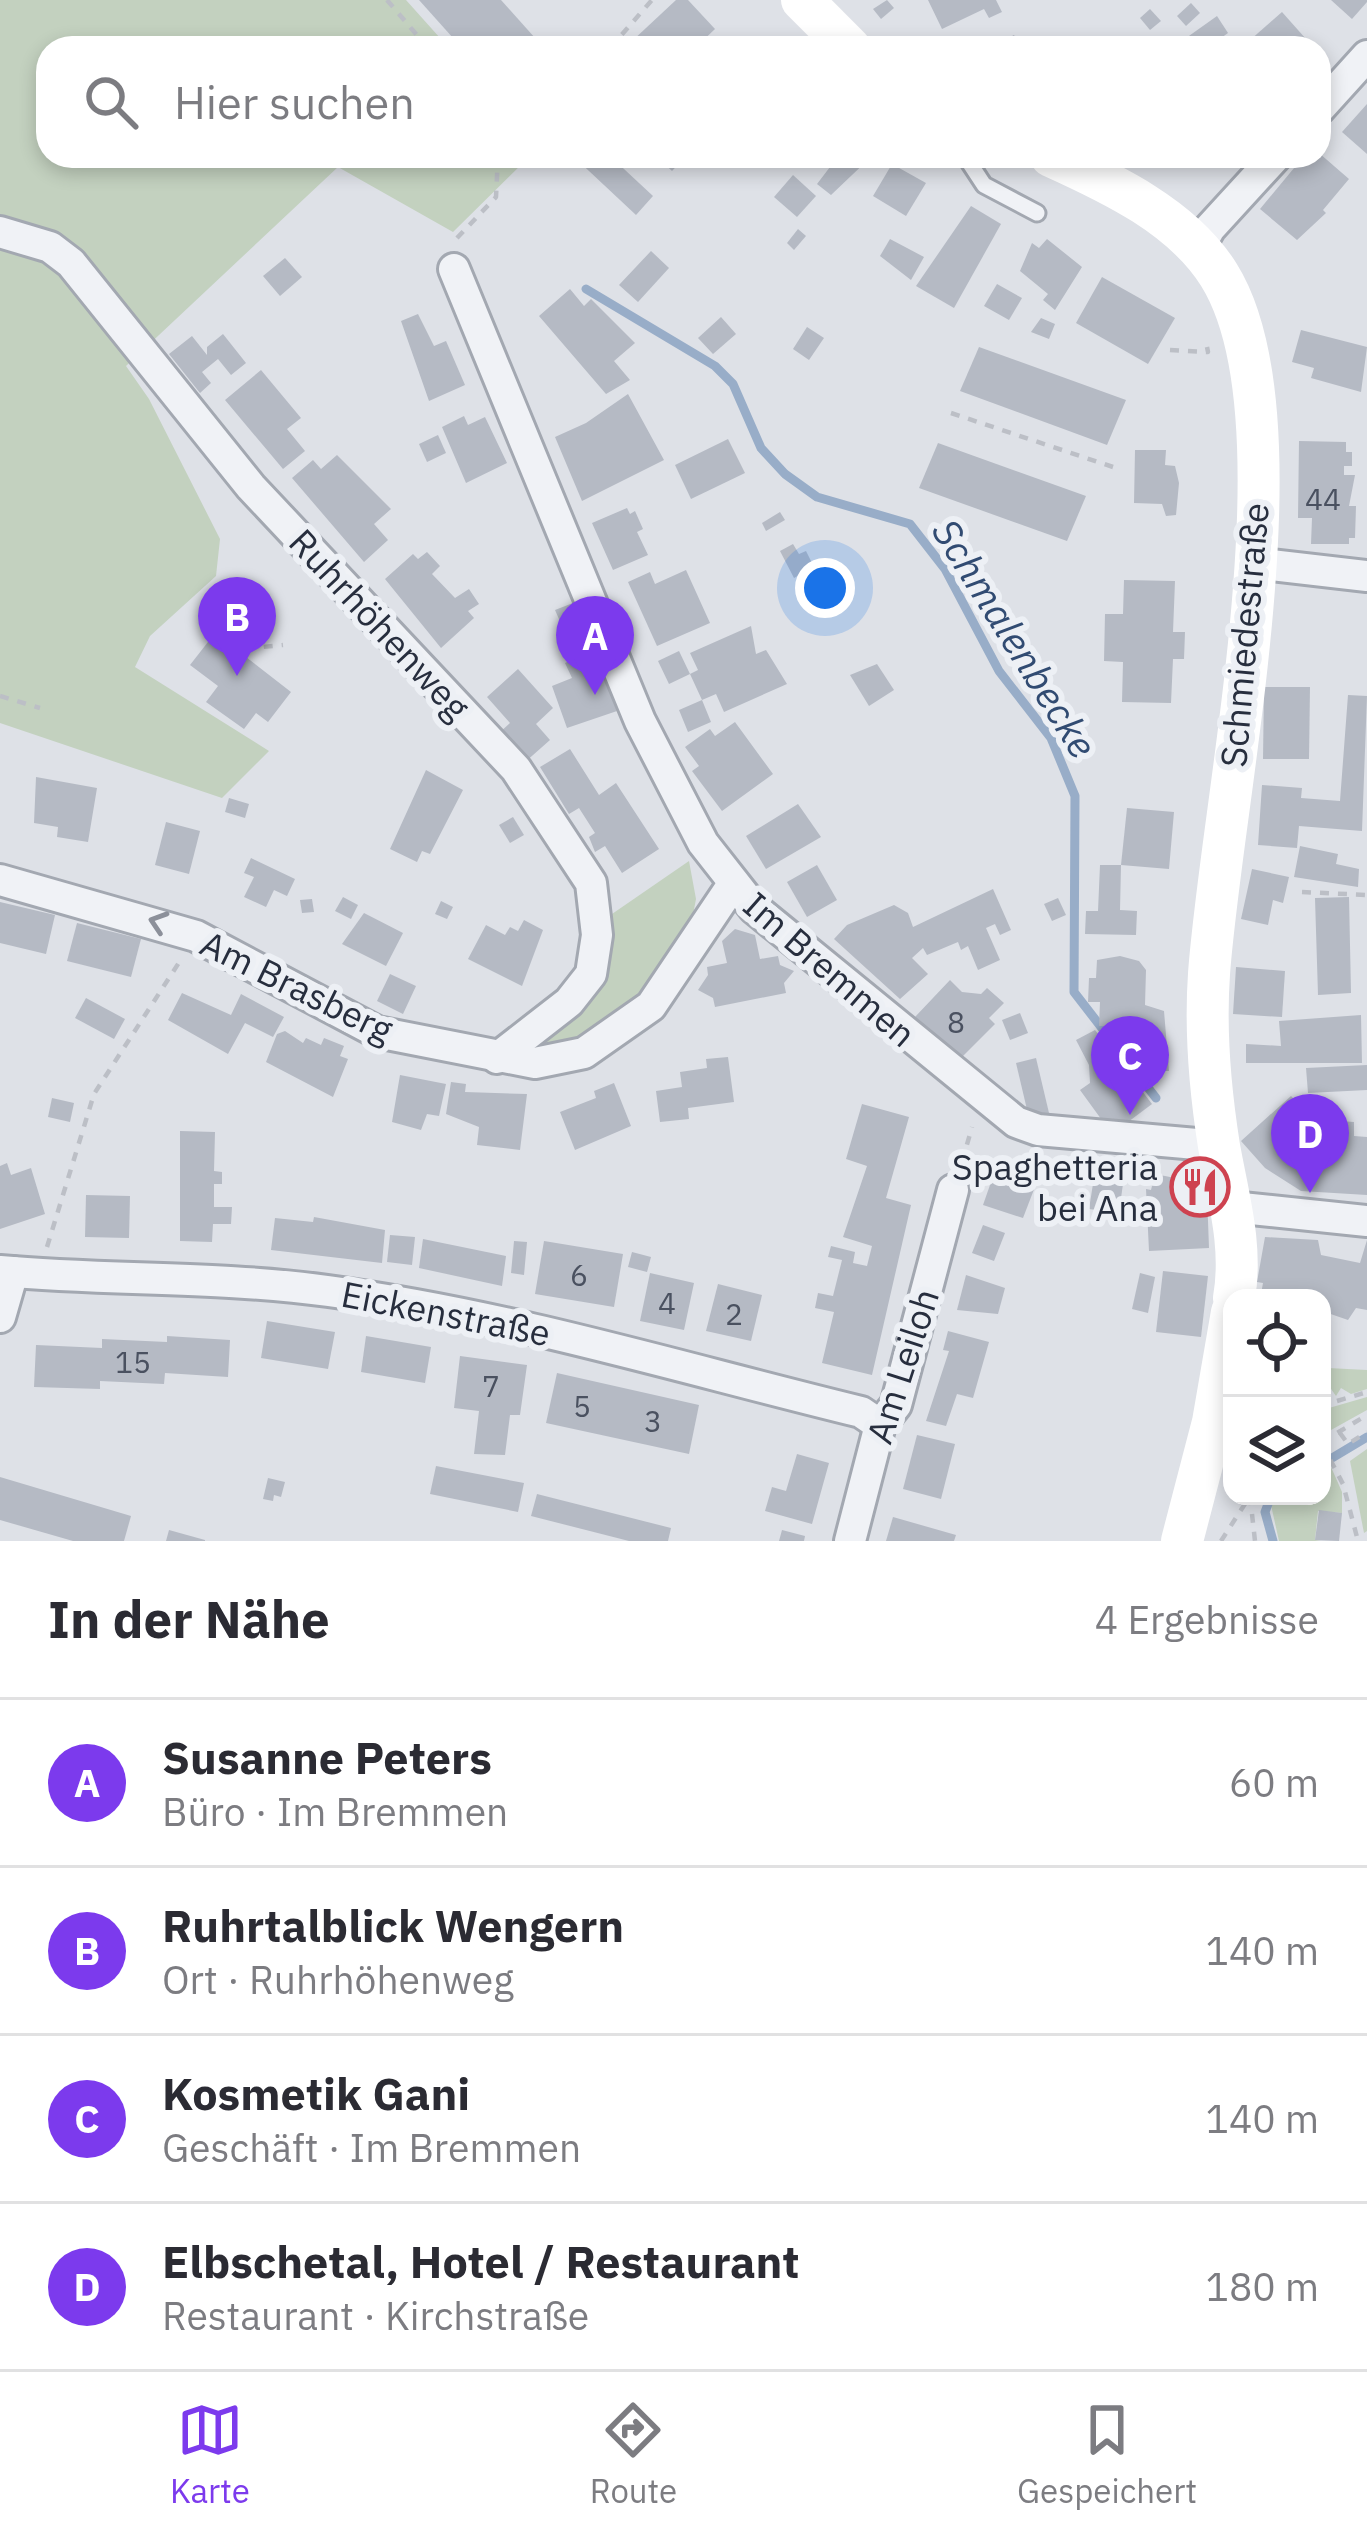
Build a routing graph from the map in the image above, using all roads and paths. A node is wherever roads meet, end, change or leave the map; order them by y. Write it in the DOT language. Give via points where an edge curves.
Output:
graph roads {
  1 [pos="387,0"];
  2 [pos="652,0"];
  3 [pos="802,0"];
  4 [pos="418,36"];
  5 [pos="620,36"];
  6 [pos="838,36"];
  7 [pos="1367,56"];
  8 [pos="1331,96"];
  9 [pos="497,168"];
  10 [pos="973,168"];
  11 [pos="1073,168"];
  12 [pos="1265,168"];
  13 [pos="1037,213"];
  14 [pos="0,232"];
  15 [pos="1198,249"];
  16 [pos="454,269"];
  17 [pos="1170,350"];
  18 [pos="1208,352"];
  19 [pos="951,413"];
  20 [pos="1113,467"];
  21 [pos="1254,563"];
  22 [pos="1367,576"];
  23 [pos="203,614"];
  24 [pos="284,645"];
  25 [pos="0,696"];
  26 [pos="40,708"];
  27 [pos="0,880"];
  28 [pos="733,884"];
  29 [pos="1302,892"];
  30 [pos="1367,895"];
  31 [pos="196,936"];
  32 [pos="497,1058"];
  33 [pos="1220,1146"];
  34 [pos="952,1190"];
  35 [pos="1232,1208"];
  36 [pos="1367,1221"];
  37 [pos="17,1272"];
  38 [pos="1234,1289"];
  39 [pos="0,1317"];
  40 [pos="1223,1364"];
  41 [pos="1367,1392"];
  42 [pos="1337,1400"];
  43 [pos="1367,1415"];
  44 [pos="880,1425"];
  45 [pos="1340,1432"];
  46 [pos="1367,1432"];
  47 [pos="1331,1438"];
  48 [pos="1331,1459"];
  49 [pos="1244,1505"];
  50 [pos="1251,1505"];
  51 [pos="850,1541"];
  52 [pos="1182,1541"];
  53 [pos="1221,1541"];
  54 [pos="1255,1541"];
  55 [pos="1358,1541"];
  1 -- 4 [label="path"];
  2 -- 5 [label="path"];
  3 -- 6 [label="main road"];
  7 -- 8 [label="street"];
  9 -- 16 [label="path" via="496,197 447,250"];
  10 -- 13 [label="lane" via="984,184"];
  11 -- 15 [label="main road, Schmiedestraße" via="1154,211"];
  12 -- 15 [label="street"];
  14 -- 32 [label="street, Ruhrhöhenweg" via="50,247 71,263 250,487 516,770 591,883 591,974 569,1002"];
  15 -- 21 [label="main road, Schmiedestraße" via="1235,304 1252,356"];
  16 -- 28 [label="street, Im Bremmen" via="657,760"];
  17 -- 18 [label="path"];
  19 -- 20 [label="path"];
  21 -- 22 [label="street"];
  21 -- 33 [label="main road, Schmiedestraße" via="1209,974 1209,1071"];
  23 -- 24 [label="path" via="253,648"];
  25 -- 26 [label="path"];
  31 -- 27 [label="street, Am Brasberg, one-way"];
  28 -- 32 [label="street, Am Brasberg" via="667,985 630,1024 560,1062"];
  28 -- 33 [label="street, Im Bremmen" via="1016,1122"];
  29 -- 30 [label="path"];
  31 -- 32 [label="street, Am Brasberg" via="360,1025"];
  31 -- 37 [label="path" via="94,1094"];
  33 -- 35 [label="main road, Schmiedestraße"];
  34 -- 44 [label="street, Am Leiloh" via="896,1405"];
  35 -- 36 [label="street"];
  35 -- 38 [label="main road, Schmiedestraße"];
  37 -- 39 [label="street"];
  37 -- 44 [label="street, Eickenstraße" via="215,1277 403,1303 547,1331 861,1412"];
  40 -- 52 [label="main road"];
  41 -- 42 [label="path"];
  43 -- 45 [label="path"];
  44 -- 51 [label="street, Am Leiloh"];
  45 -- 46 [label="path" via="1348,1444"];
  45 -- 47 [label="path"];
  48 -- 55 [label="path"];
  49 -- 53 [label="path"];
  50 -- 54 [label="path"];
}
